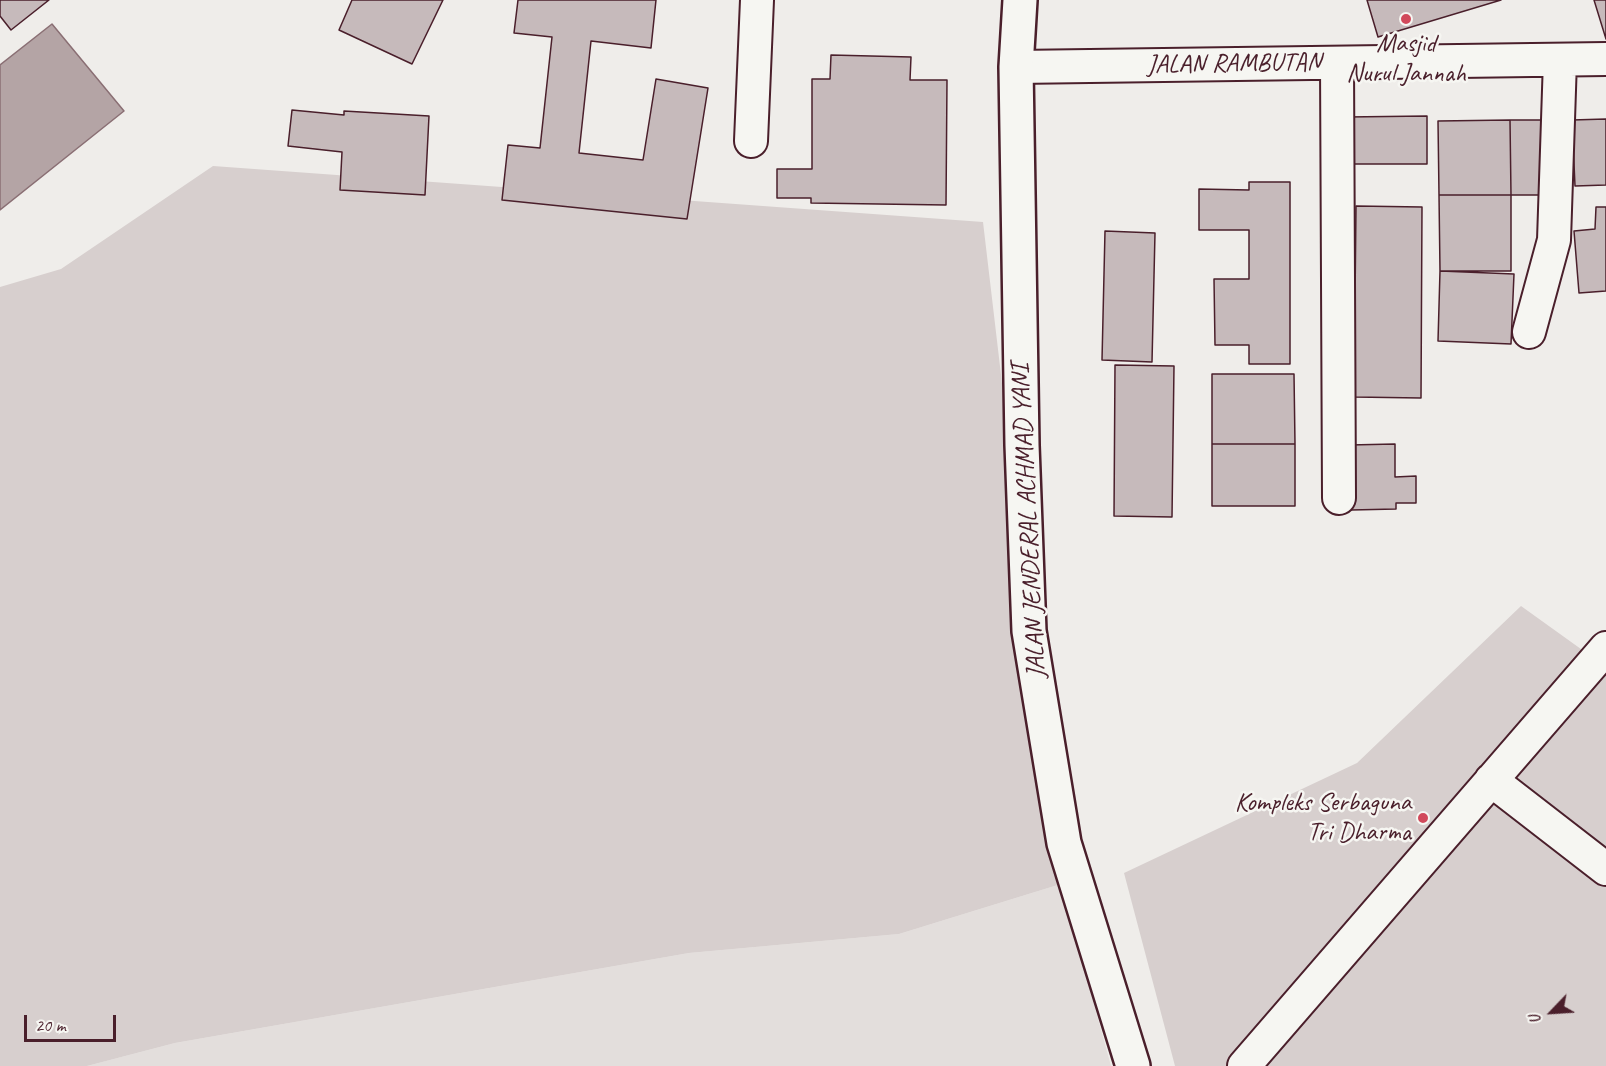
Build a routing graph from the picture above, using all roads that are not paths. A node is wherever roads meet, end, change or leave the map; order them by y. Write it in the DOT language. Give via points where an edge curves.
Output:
graph roads {
  1 [pos="756,0"];
  2 [pos="1020,0"];
  3 [pos="1606,59"];
  4 [pos="1560,60"];
  5 [pos="1336,63"];
  6 [pos="1016,67"];
  7 [pos="751,141"];
  8 [pos="1529,332"];
  9 [pos="1339,498"];
  10 [pos="1606,648"];
  11 [pos="1491,780"];
  12 [pos="1606,869"];
  13 [pos="1133,1066"];
  14 [pos="1244,1066"];
  1 -- 7 [label="street"];
  2 -- 6 [label="main road, JALAN JENDERAL ACHMAD YANI"];
  3 -- 4 [label="street, JALAN RAMBUTAN"];
  4 -- 5 [label="street, JALAN RAMBUTAN"];
  4 -- 8 [label="street" via="1554,240"];
  5 -- 6 [label="street, JALAN RAMBUTAN"];
  5 -- 9 [label="street"];
  6 -- 13 [label="main road, JALAN JENDERAL ACHMAD YANI" via="1029,631 1064,843"];
  10 -- 11 [label="street"];
  11 -- 12 [label="street"];
  11 -- 14 [label="street"];
}
